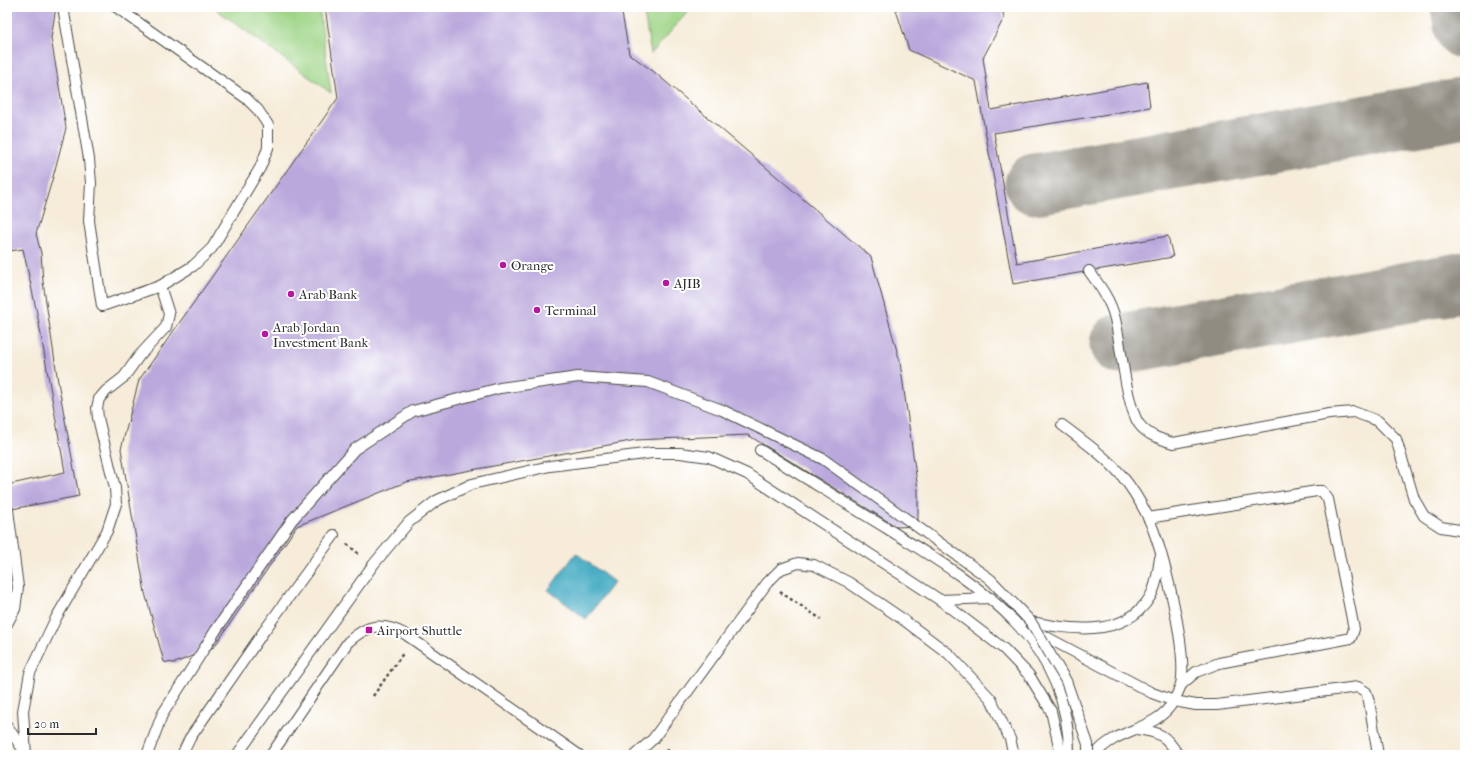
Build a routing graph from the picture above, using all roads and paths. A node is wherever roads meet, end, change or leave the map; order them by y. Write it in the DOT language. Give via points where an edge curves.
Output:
graph roads {
  1 [pos="63,7"];
  2 [pos="116,7"];
  3 [pos="1090,271"];
  4 [pos="160,286"];
  5 [pos="1062,425"];
  6 [pos="760,450"];
  7 [pos="8,510"];
  8 [pos="1148,518"];
  9 [pos="1465,531"];
  10 [pos="334,535"];
  11 [pos="1161,552"];
  12 [pos="373,565"];
  13 [pos="766,583"];
  14 [pos="991,598"];
  15 [pos="940,600"];
  16 [pos="821,619"];
  17 [pos="1014,619"];
  18 [pos="7,624"];
  19 [pos="413,639"];
  20 [pos="1181,685"];
  21 [pos="373,696"];
  22 [pos="1174,701"];
  23 [pos="7,726"];
  24 [pos="1137,729"];
  25 [pos="26,754"];
  26 [pos="147,755"];
  27 [pos="182,755"];
  28 [pos="237,755"];
  29 [pos="271,755"];
  30 [pos="579,755"];
  31 [pos="635,755"];
  32 [pos="1014,755"];
  33 [pos="1061,755"];
  34 [pos="1069,755"];
  35 [pos="1088,755"];
  36 [pos="1095,755"];
  37 [pos="1178,755"];
  38 [pos="1378,755"];
  1 -- 4 [label="lane" via="89,159 90,221 102,306"];
  2 -- 4 [label="lane" via="246,98 268,125 268,148 260,168 212,248 193,266"];
  3 -- 9 [label="lane" via="1105,293 1115,317 1131,405 1139,424 1154,437 1173,443 1329,414 1354,412 1378,421 1396,439 1414,499 1424,516 1441,527"];
  4 -- 25 [label="lane" via="169,314 166,327 139,356 124,377 99,399 98,418 115,488 116,504 107,531 56,618 30,673 23,711"];
  5 -- 8 [label="lane" via="1122,476"];
  6 -- 14 [label="lane" via="952,569"];
  7 -- 18 [label="lane" via="18,587 15,609"];
  8 -- 11 [label="lane"];
  8 -- 20 [label="lane" via="1322,491 1326,494 1354,629 1354,634 1347,640 1213,665 1196,672"];
  10 -- 12 [label="path"];
  10 -- 27 [label="lane" via="212,706 190,738"];
  11 -- 17 [label="lane" via="1151,596 1141,609 1126,619 1088,629 1065,628"];
  11 -- 20 [label="lane" via="1177,625"];
  12 -- 15 [label="lane" via="409,522 436,501 472,484 550,466 652,453 680,453 709,457 747,474"];
  12 -- 28 [label="lane"];
  13 -- 16 [label="path"];
  13 -- 31 [label="lane" via="653,739"];
  13 -- 32 [label="lane" via="781,569 798,563 814,565 848,582 901,618 949,654 991,699 1010,739"];
  14 -- 15 [label="lane"];
  14 -- 17 [label="lane"];
  15 -- 33 [label="lane" via="1004,649 1029,675 1051,711"];
  17 -- 22 [label="lane" via="1152,693"];
  17 -- 34 [label="lane" via="1056,682 1065,707"];
  19 -- 21 [label="path"];
  19 -- 29 [label="lane" via="390,627 375,626 360,632 331,666"];
  19 -- 30 [label="lane"];
  20 -- 22 [label="lane"];
  22 -- 24 [label="lane" via="1165,713"];
  22 -- 38 [label="lane" via="1196,705 1239,703 1358,687 1366,692 1369,700"];
  23 -- 25 [label="lane"];
  24 -- 36 [label="lane" via="1117,737 1099,749"];
  24 -- 37 [label="lane" via="1155,731 1170,741"];
  26 -- 35 [label="lane, bridge" via="162,715 216,630 292,520 355,449 413,411 500,388 578,377 648,382 722,410 823,459 990,579 1031,622 1066,681 1088,744"];
}
